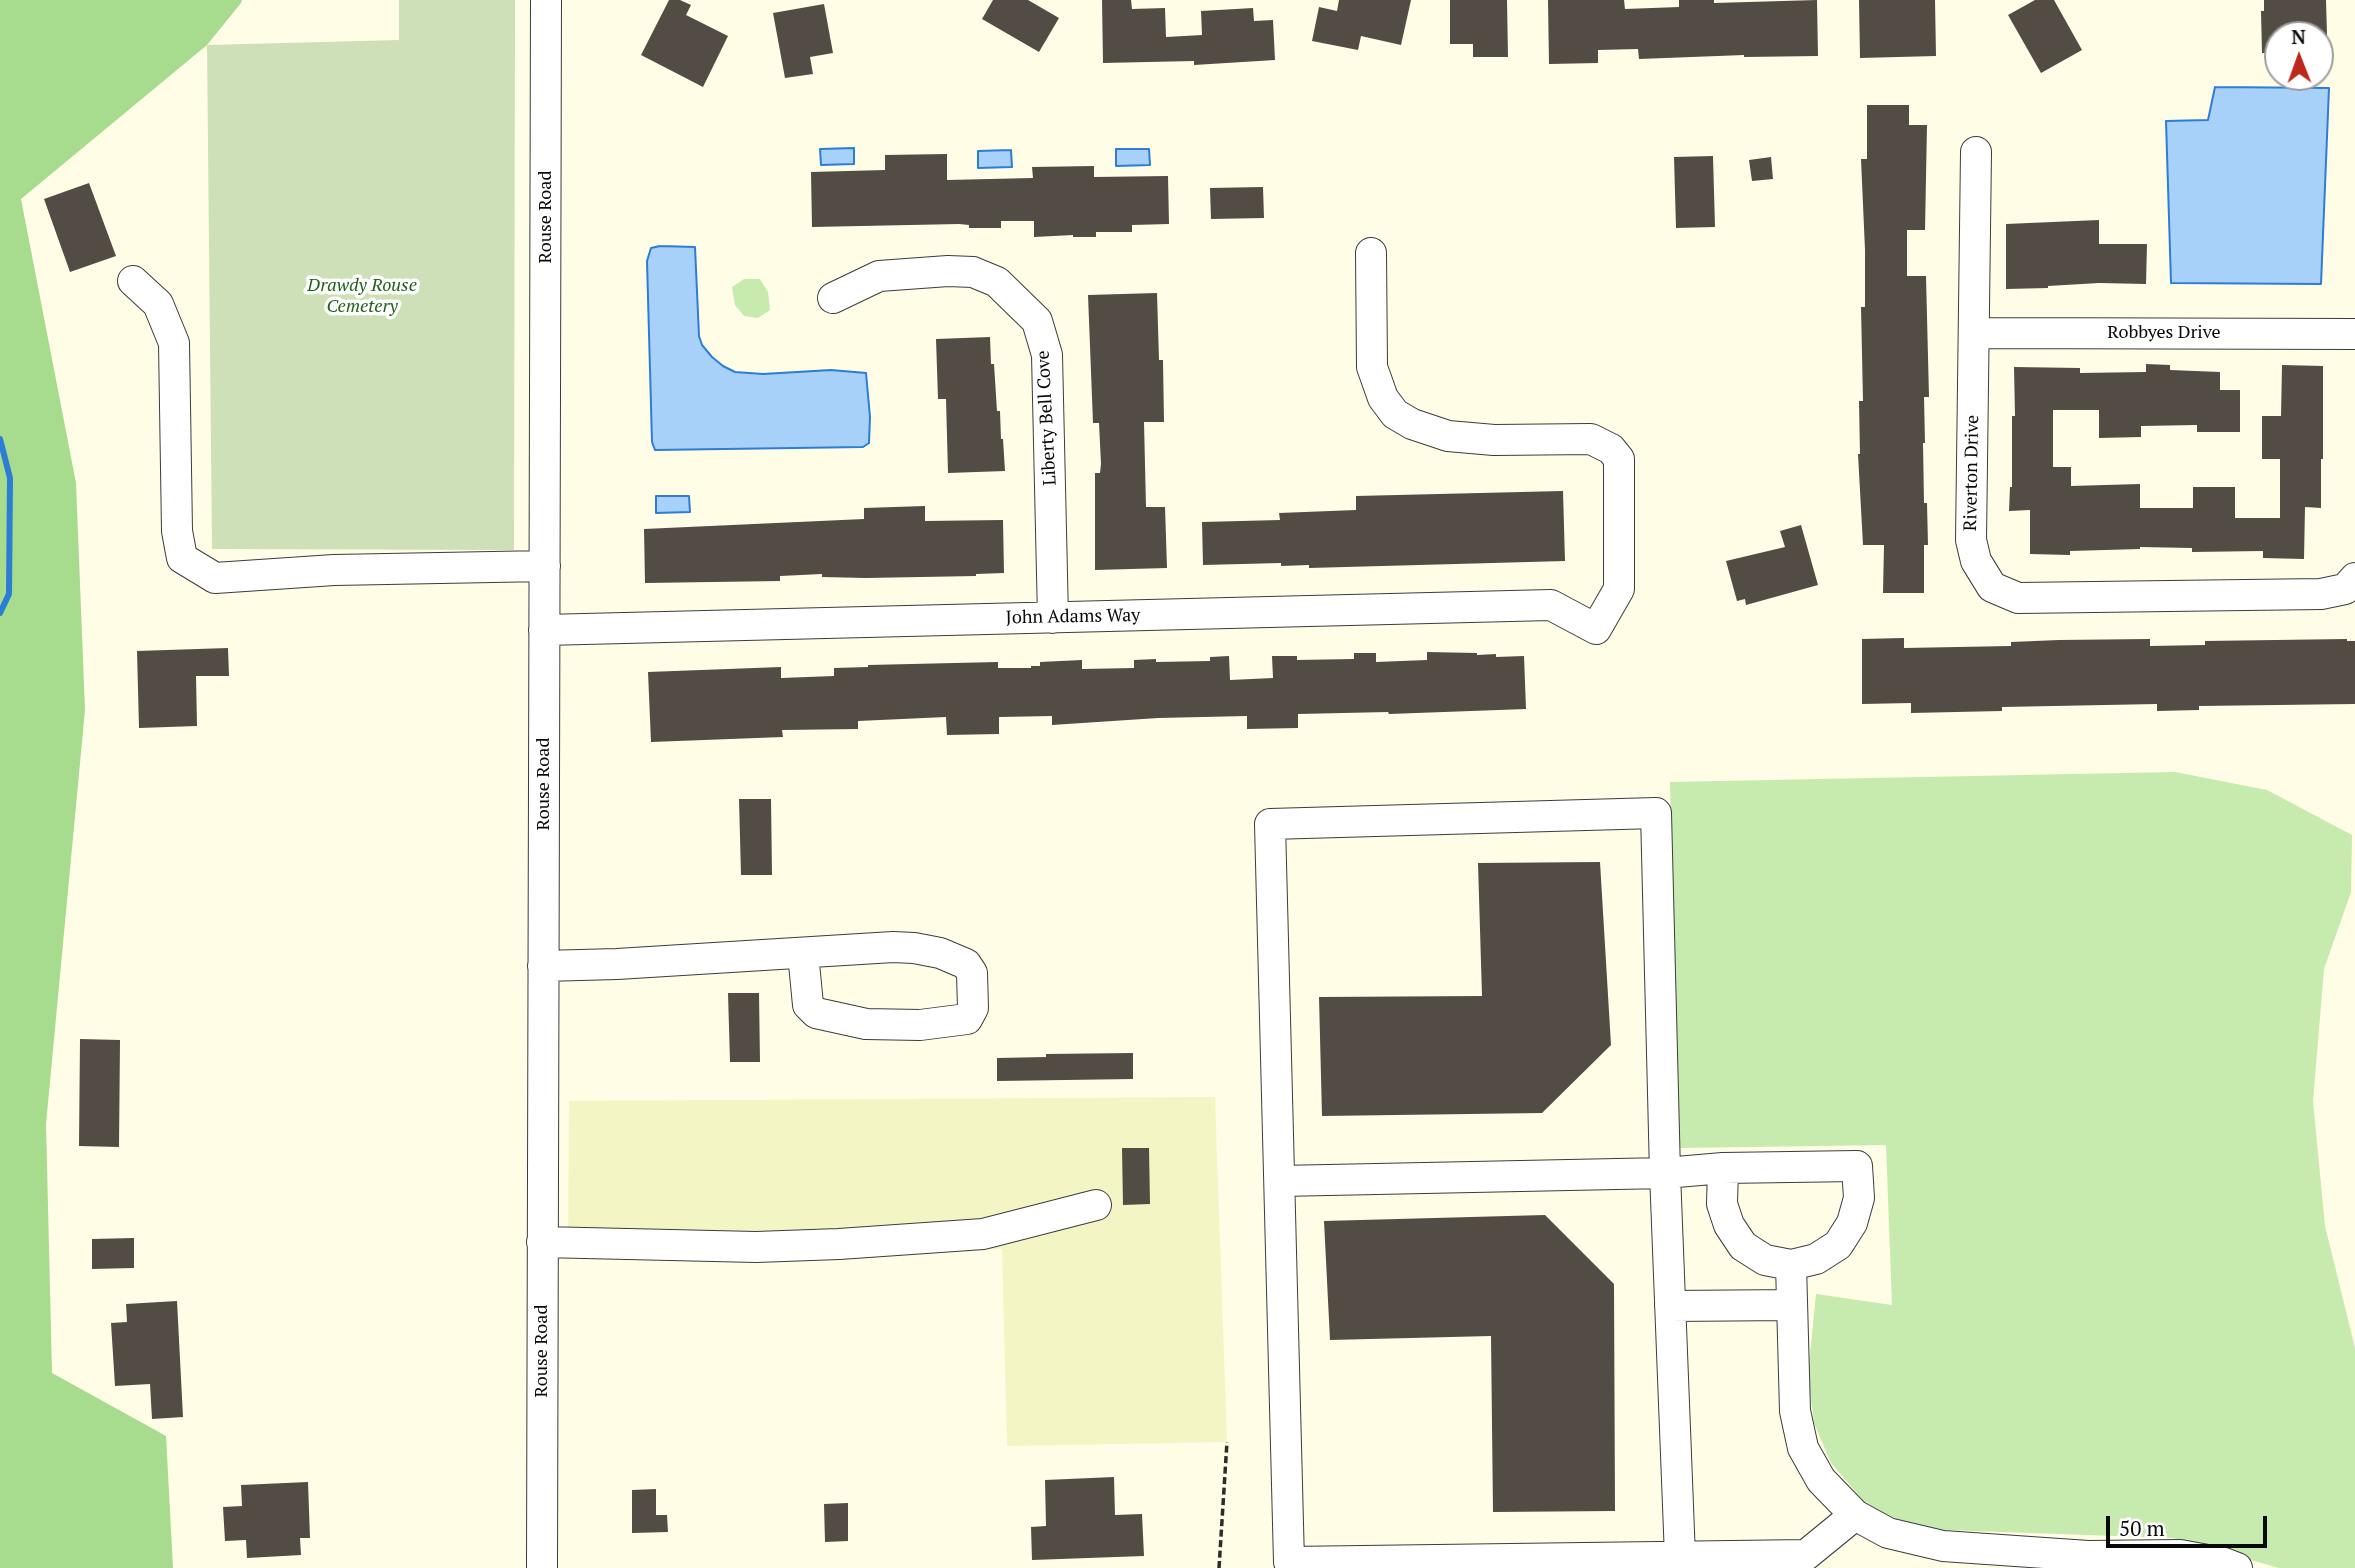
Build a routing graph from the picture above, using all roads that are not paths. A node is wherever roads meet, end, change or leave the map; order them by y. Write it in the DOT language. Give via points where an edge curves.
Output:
graph roads {
  1 [pos="546,0"];
  2 [pos="1976,152"];
  3 [pos="1371,253"];
  4 [pos="133,281"];
  5 [pos="833,298"];
  6 [pos="1974,333"];
  7 [pos="2355,334"];
  8 [pos="545,566"];
  9 [pos="2355,578"];
  10 [pos="1054,618"];
  11 [pos="544,630"];
  12 [pos="803,953"];
  13 [pos="543,966"];
  14 [pos="1723,1168"];
  15 [pos="1665,1173"];
  16 [pos="1280,1181"];
  17 [pos="1096,1205"];
  18 [pos="542,1242"];
  19 [pos="1791,1265"];
  20 [pos="1792,1305"];
  21 [pos="1670,1306"];
  22 [pos="1855,1515"];
  23 [pos="1680,1557"];
  24 [pos="542,1568"];
  25 [pos="2237,1568"];
  1 -- 8 [label="street, Rouse Road"];
  2 -- 6 [label="street, Riverton Drive"];
  3 -- 10 [label="street, John Adams Way" via="1372,367 1383,398 1395,414 1448,436 1591,439 1619,459 1619,589 1596,629 1550,605"];
  4 -- 8 [label="street" via="158,304 174,343 177,531 183,558 215,578 334,570"];
  5 -- 10 [label="street, Liberty Bell Cove" via="879,276 974,272 997,282 1037,321 1047,355"];
  6 -- 7 [label="street, Robbyes Drive"];
  6 -- 9 [label="street, Riverton Drive" via="1971,540 1976,561 1992,587 2018,598 2321,594 2345,589"];
  8 -- 11 [label="street, Rouse Road"];
  10 -- 11 [label="street, John Adams Way"];
  11 -- 13 [label="street, Rouse Road"];
  12 -- 12 [label="street" via="893,947 940,953 966,964 972,973 973,1008 967,1019 920,1025 866,1024 816,1013 808,1005"];
  12 -- 13 [label="street"];
  13 -- 18 [label="street, Rouse Road"];
  14 -- 15 [label="street"];
  14 -- 19 [label="street" via="1728,1225 1743,1246 1765,1260"];
  14 -- 19 [label="street" via="1857,1166 1859,1198 1852,1223 1838,1245 1816,1259"];
  15 -- 16 [label="street"];
  15 -- 16 [label="street" via="1656,813 1270,824"];
  15 -- 21 [label="street"];
  16 -- 23 [label="street" via="1289,1562"];
  17 -- 18 [label="street" via="983,1234 839,1244 756,1247"];
  18 -- 24 [label="street, Rouse Road"];
  19 -- 20 [label="street"];
  20 -- 21 [label="street"];
  20 -- 22 [label="street" via="1795,1411 1803,1448 1821,1480"];
  21 -- 23 [label="street"];
  22 -- 23 [label="street" via="1806,1555"];
  22 -- 25 [label="street" via="1888,1533 1942,1546 2088,1556 2180,1555"];
}
